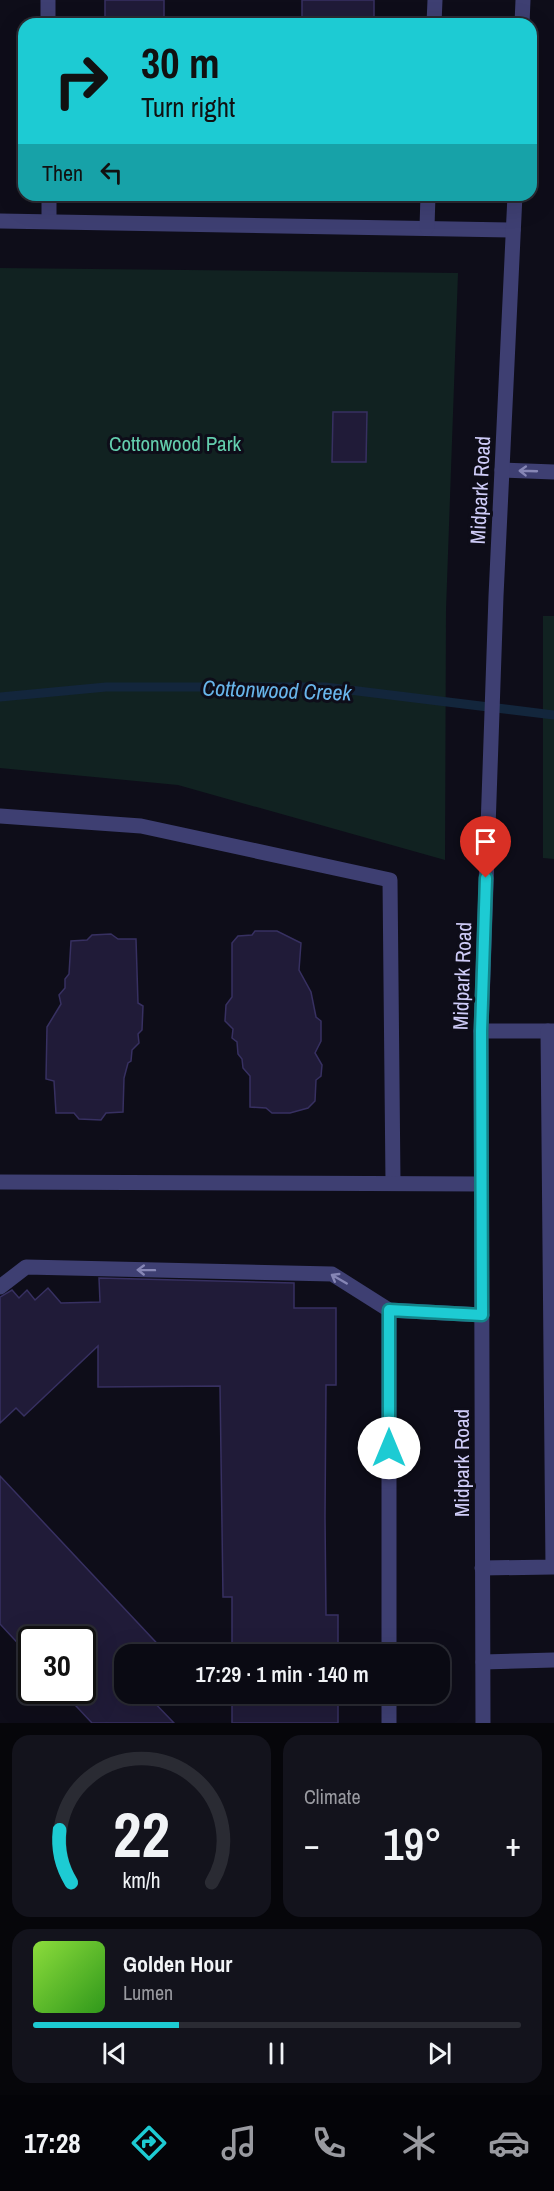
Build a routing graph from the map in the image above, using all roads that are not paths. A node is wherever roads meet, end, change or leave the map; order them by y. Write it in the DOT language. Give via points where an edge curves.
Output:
graph roads {
  1 [pos="48,0"];
  2 [pos="435,0"];
  3 [pos="523,0"];
  4 [pos="48,18"];
  5 [pos="434,18"];
  6 [pos="522,18"];
  7 [pos="49,201"];
  8 [pos="428,201"];
  9 [pos="515,201"];
  10 [pos="0,221"];
  11 [pos="49,221"];
  12 [pos="427,227"];
  13 [pos="513,230"];
  14 [pos="502,470"];
  15 [pos="554,472"];
  16 [pos="0,816"];
  17 [pos="481,1031"];
  18 [pos="551,1031"];
  19 [pos="0,1182"];
  20 [pos="393,1182"];
  21 [pos="481,1184"];
  22 [pos="552,1249"];
  23 [pos="0,1287"];
  24 [pos="389,1310"];
  25 [pos="482,1315"];
  26 [pos="553,1465"];
  27 [pos="482,1568"];
  28 [pos="389,1644"];
  29 [pos="554,1660"];
  30 [pos="483,1662"];
  31 [pos="389,1704"];
  32 [pos="389,1723"];
  33 [pos="483,1723"];
  1 -- 4 [label="street"];
  2 -- 5 [label="street"];
  3 -- 6 [label="street"];
  7 -- 11 [label="street"];
  8 -- 12 [label="street"];
  9 -- 13 [label="street, Midpark Road"];
  10 -- 11 [label="street"];
  11 -- 12 [label="street"];
  12 -- 13 [label="street"];
  13 -- 14 [label="street, Midpark Road"];
  15 -- 14 [label="street, one-way"];
  14 -- 17 [label="street, Midpark Road"];
  16 -- 20 [label="street" via="141,826 390,880"];
  17 -- 18 [label="street"];
  17 -- 21 [label="street, Midpark Road"];
  18 -- 22 [label="street"];
  19 -- 20 [label="street"];
  20 -- 21 [label="street"];
  21 -- 25 [label="street, Midpark Road"];
  22 -- 26 [label="street"];
  24 -- 23 [label="street, one-way" via="332,1274 26,1267"];
  24 -- 25 [label="street"];
  24 -- 28 [label="street"];
  25 -- 27 [label="street, Midpark Road"];
  26 -- 27 [label="street" via="553,1567"];
  27 -- 30 [label="street, Midpark Road"];
  29 -- 30 [label="street"];
  30 -- 33 [label="street, Midpark Road"];
  31 -- 32 [label="street"];
}
